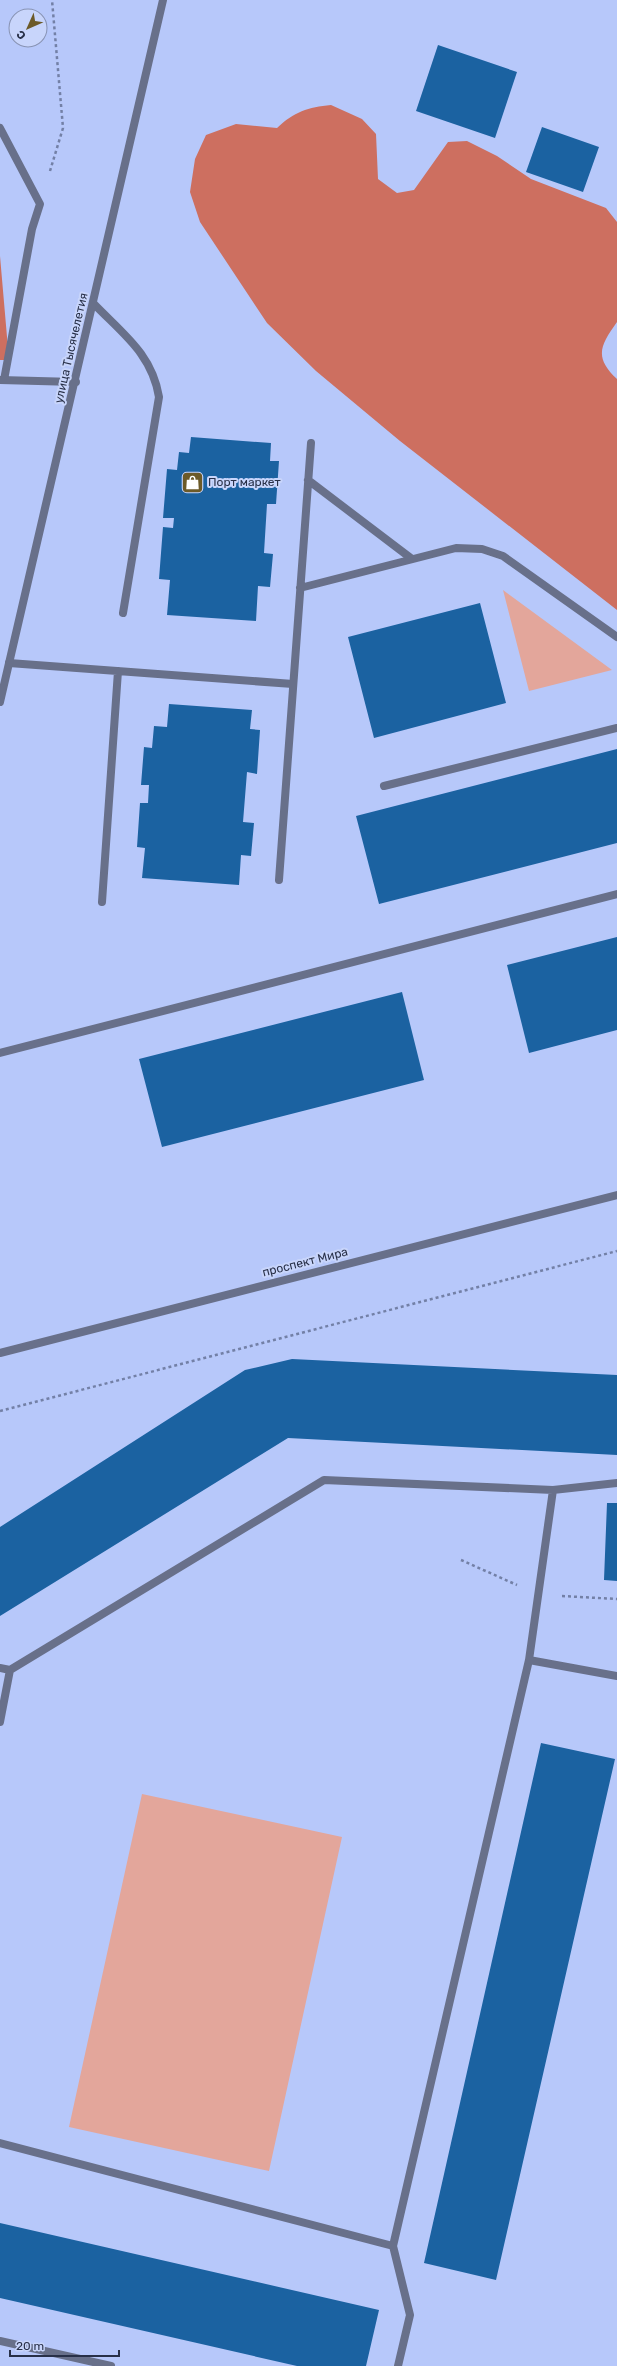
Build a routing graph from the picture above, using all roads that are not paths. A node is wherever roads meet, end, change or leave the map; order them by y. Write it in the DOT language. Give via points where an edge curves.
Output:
graph roads {
  1 [pos="164,0"];
  2 [pos="0,128"];
  3 [pos="94,304"];
  4 [pos="2,380"];
  5 [pos="76,382"];
  6 [pos="310,443"];
  7 [pos="308,480"];
  8 [pos="412,559"];
  9 [pos="300,588"];
  10 [pos="123,613"];
  11 [pos="617,637"];
  12 [pos="9,663"];
  13 [pos="118,671"];
  14 [pos="293,684"];
  15 [pos="0,702"];
  16 [pos="617,728"];
  17 [pos="384,786"];
  18 [pos="279,880"];
  19 [pos="617,894"];
  20 [pos="102,902"];
  21 [pos="0,1053"];
  22 [pos="617,1195"];
  23 [pos="0,1353"];
  24 [pos="617,1483"];
  25 [pos="553,1490"];
  26 [pos="529,1660"];
  27 [pos="0,1668"];
  28 [pos="10,1670"];
  29 [pos="617,1676"];
  30 [pos="0,1722"];
  31 [pos="0,2143"];
  32 [pos="393,2246"];
  33 [pos="0,2340"];
  34 [pos="111,2366"];
  35 [pos="398,2366"];
  1 -- 3 [label="street, улица Тысячелетия"];
  2 -- 4 [label="street" via="40,204 32,229"];
  3 -- 5 [label="street, улица Тысячелетия"];
  3 -- 10 [label="street" via="150,365 157,380 160,397"];
  4 -- 5 [label="street"];
  5 -- 12 [label="street, улица Тысячелетия"];
  6 -- 7 [label="street"];
  7 -- 8 [label="street"];
  7 -- 9 [label="street"];
  8 -- 9 [label="street"];
  8 -- 11 [label="street" via="456,548 482,549 498,554"];
  9 -- 14 [label="street"];
  12 -- 13 [label="street"];
  12 -- 15 [label="street, улица Тысячелетия"];
  13 -- 14 [label="street"];
  13 -- 20 [label="street"];
  14 -- 18 [label="street"];
  16 -- 17 [label="street"];
  19 -- 21 [label="street"];
  22 -- 23 [label="street, проспект Мира"];
  24 -- 25 [label="street"];
  25 -- 26 [label="street"];
  25 -- 28 [label="street" via="324,1480"];
  26 -- 29 [label="street"];
  26 -- 32 [label="street"];
  27 -- 28 [label="street"];
  28 -- 30 [label="street"];
  31 -- 32 [label="street"];
  32 -- 35 [label="street" via="410,2315"];
  33 -- 34 [label="street"];
}
